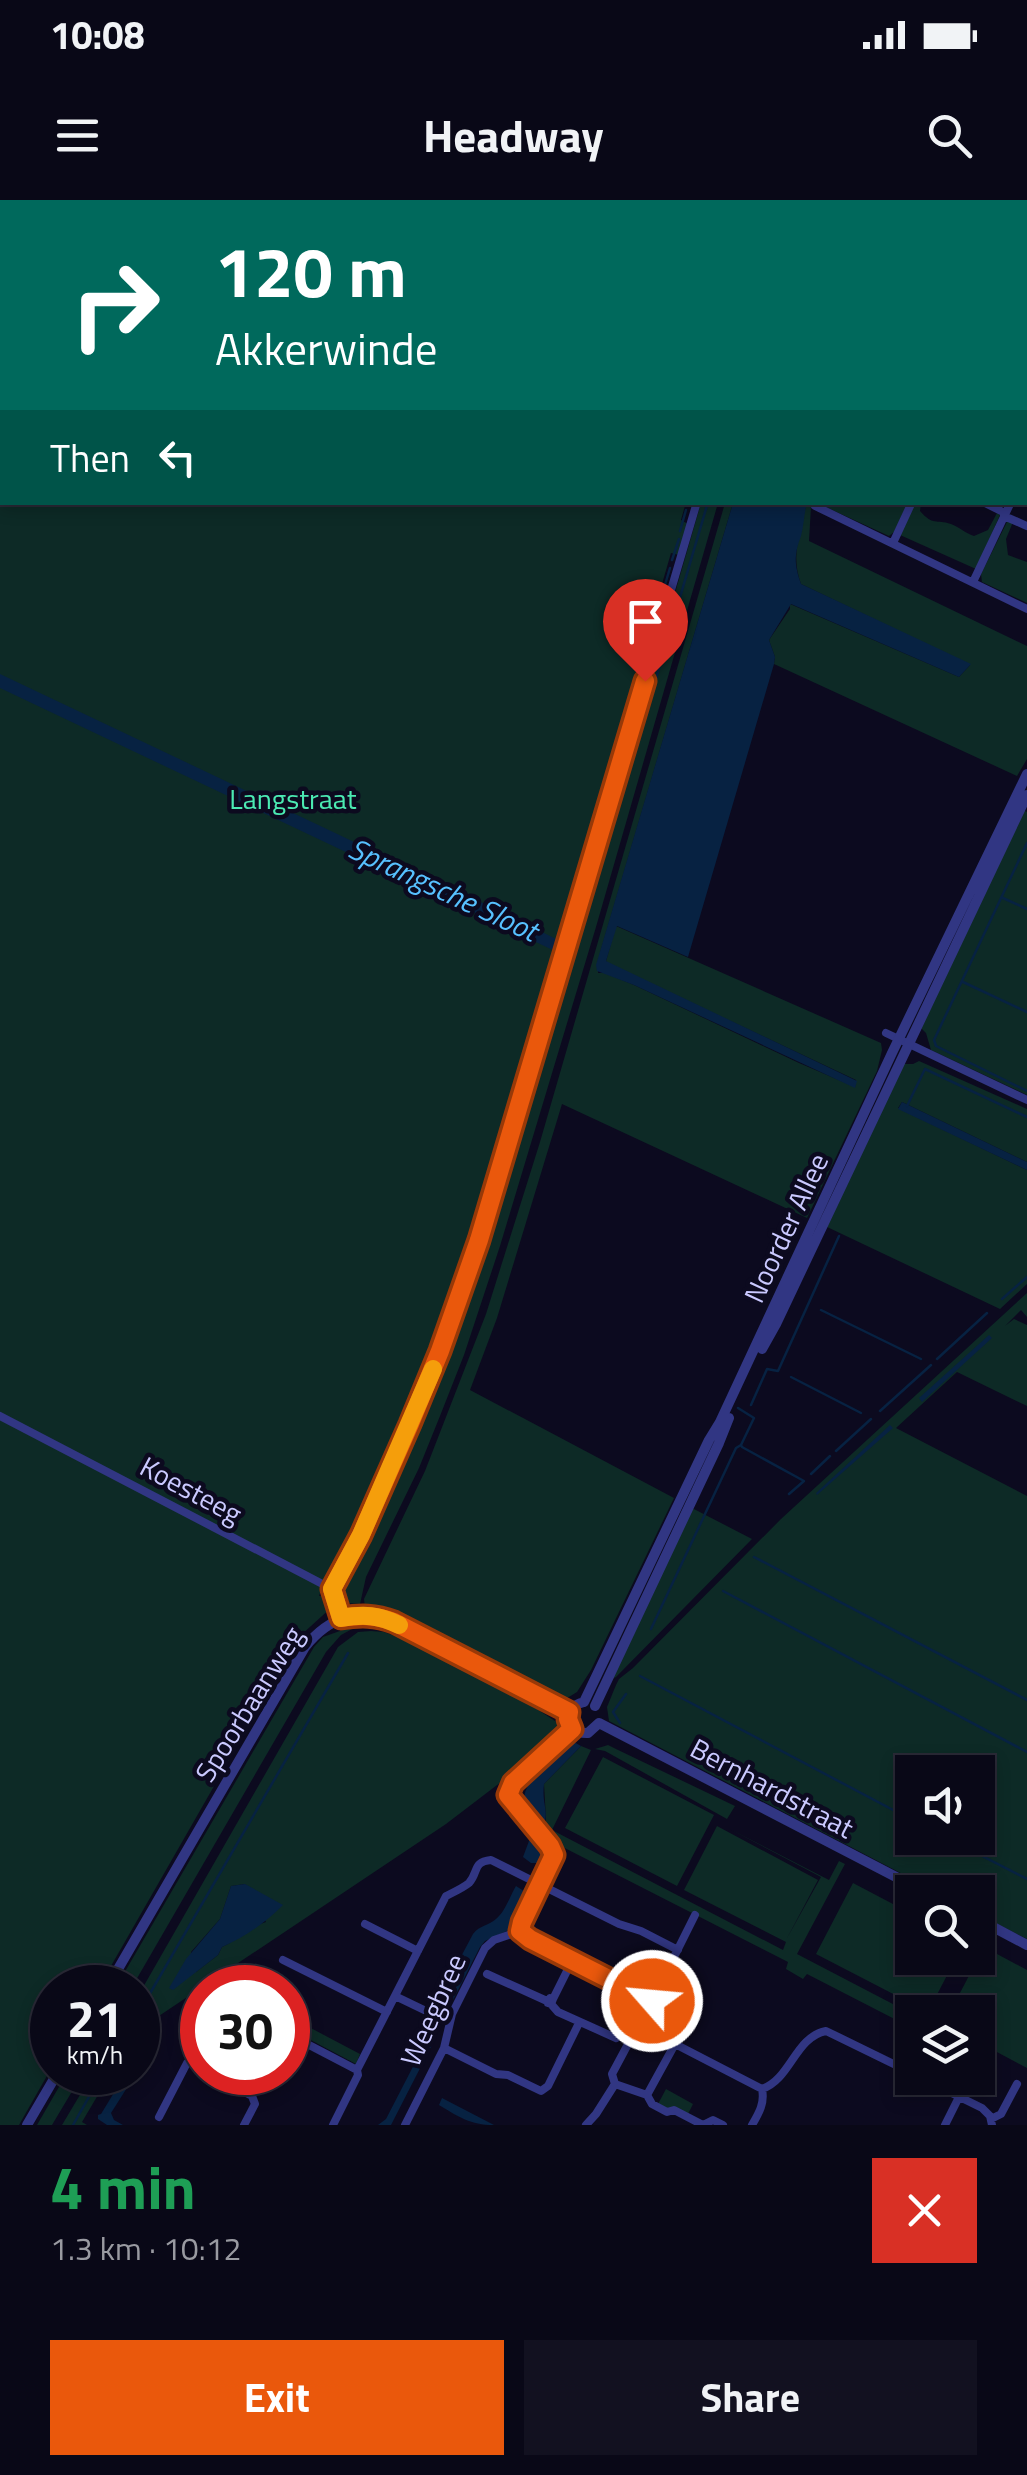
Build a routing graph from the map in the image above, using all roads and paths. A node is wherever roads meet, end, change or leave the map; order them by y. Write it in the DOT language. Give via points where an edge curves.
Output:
graph roads {
  1 [pos="696,505"];
  2 [pos="911,505"];
  3 [pos="988,505"];
  4 [pos="1009,505"];
  5 [pos="814,506"];
  6 [pos="1005,514"];
  7 [pos="1027,526"];
  8 [pos="893,543"];
  9 [pos="973,582"];
  10 [pos="1027,609"];
  11 [pos="1027,774"];
  12 [pos="1027,795"];
  13 [pos="886,1033"];
  14 [pos="904,1042"];
  15 [pos="1027,1100"];
  16 [pos="0,1416"];
  17 [pos="332,1589"];
  18 [pos="341,1618"];
  19 [pos="590,1704"];
  20 [pos="569,1712"];
  21 [pos="599,1723"];
  22 [pos="572,1729"];
  23 [pos="895,1876"];
  24 [pos="541,1885"];
  25 [pos="696,1915"];
  26 [pos="365,1924"];
  27 [pos="995,1929"];
  28 [pos="520,1931"];
  29 [pos="1027,1945"];
  30 [pos="678,1950"];
  31 [pos="418,1951"];
  32 [pos="283,1960"];
  33 [pos="572,1960"];
  34 [pos="121,1965"];
  35 [pos="487,1974"];
  36 [pos="395,1996"];
  37 [pos="550,2001"];
  38 [pos="652,2001"];
  39 [pos="387,2012"];
  40 [pos="638,2015"];
  41 [pos="449,2022"];
  42 [pos="580,2023"];
  43 [pos="616,2038"];
  44 [pos="676,2044"];
  45 [pos="310,2045"];
  46 [pos="444,2048"];
  47 [pos="895,2065"];
  48 [pos="357,2070"];
  49 [pos="180,2077"];
  50 [pos="614,2084"];
  51 [pos="1017,2084"];
  52 [pos="762,2089"];
  53 [pos="45,2095"];
  54 [pos="250,2095"];
  55 [pos="647,2095"];
  56 [pos="959,2096"];
  57 [pos="159,2118"];
  58 [pos="991,2122"];
  59 [pos="28,2125"];
  60 [pos="244,2125"];
  61 [pos="332,2125"];
  62 [pos="405,2125"];
  63 [pos="586,2125"];
  64 [pos="723,2125"];
  65 [pos="752,2125"];
  66 [pos="945,2125"];
  1 -- 17 [label="street" via="479,1240 410,1424"];
  2 -- 8 [label="street"];
  3 -- 6 [label="street"];
  4 -- 6 [label="street"];
  5 -- 8 [label="street"];
  6 -- 7 [label="street"];
  6 -- 9 [label="street"];
  8 -- 9 [label="street"];
  9 -- 10 [label="street"];
  11 -- 14 [label="street, Noorder Allee"];
  12 -- 14 [label="street, Noorder Allee"];
  13 -- 14 [label="street"];
  14 -- 15 [label="street"];
  14 -- 19 [label="street, Noorder Allee" via="709,1440"];
  16 -- 17 [label="street, Koesteeg"];
  17 -- 18 [label="street"];
  18 -- 20 [label="street, Spoorbaanweg" via="362,1614 394,1622"];
  18 -- 34 [label="street, Spoorbaanweg" via="305,1647"];
  19 -- 20 [label="street"];
  19 -- 21 [label="street"];
  20 -- 22 [label="street"];
  21 -- 22 [label="street" via="588,1733"];
  21 -- 23 [label="street, Bernhardstraat"];
  22 -- 24 [label="street" via="508,1795 554,1855"];
  24 -- 28 [label="street"];
  24 -- 30 [label="street"];
  24 -- 31 [label="street" via="490,1860 480,1862 469,1883 446,1896"];
  25 -- 30 [label="street"];
  26 -- 31 [label="street"];
  27 -- 29 [label="street"];
  28 -- 33 [label="street"];
  28 -- 41 [label="street, Weegbree" via="486,1948"];
  30 -- 38 [label="street"];
  31 -- 36 [label="street"];
  32 -- 39 [label="street"];
  33 -- 37 [label="street"];
  33 -- 38 [label="street"];
  35 -- 37 [label="street"];
  36 -- 39 [label="street"];
  36 -- 41 [label="street"];
  37 -- 42 [label="street"];
  38 -- 44 [label="street"];
  39 -- 48 [label="street"];
  40 -- 50 [label="street" via="612,2074"];
  41 -- 46 [label="street, Weegbree"];
  42 -- 43 [label="street"];
  42 -- 46 [label="street" via="540,2091"];
  44 -- 52 [label="street"];
  44 -- 55 [label="street"];
  45 -- 48 [label="street"];
  46 -- 62 [label="street, Weegbree"];
  47 -- 52 [label="street" via="826,2031 808,2039"];
  48 -- 61 [label="street"];
  49 -- 57 [label="street"];
  50 -- 55 [label="street"];
  50 -- 63 [label="street"];
  51 -- 58 [label="street"];
  52 -- 65 [label="street"];
  53 -- 59 [label="street"];
  54 -- 60 [label="street" via="254,2104"];
  55 -- 64 [label="street" via="667,2112"];
  56 -- 58 [label="street" via="982,2108"];
  56 -- 66 [label="street"];
}
